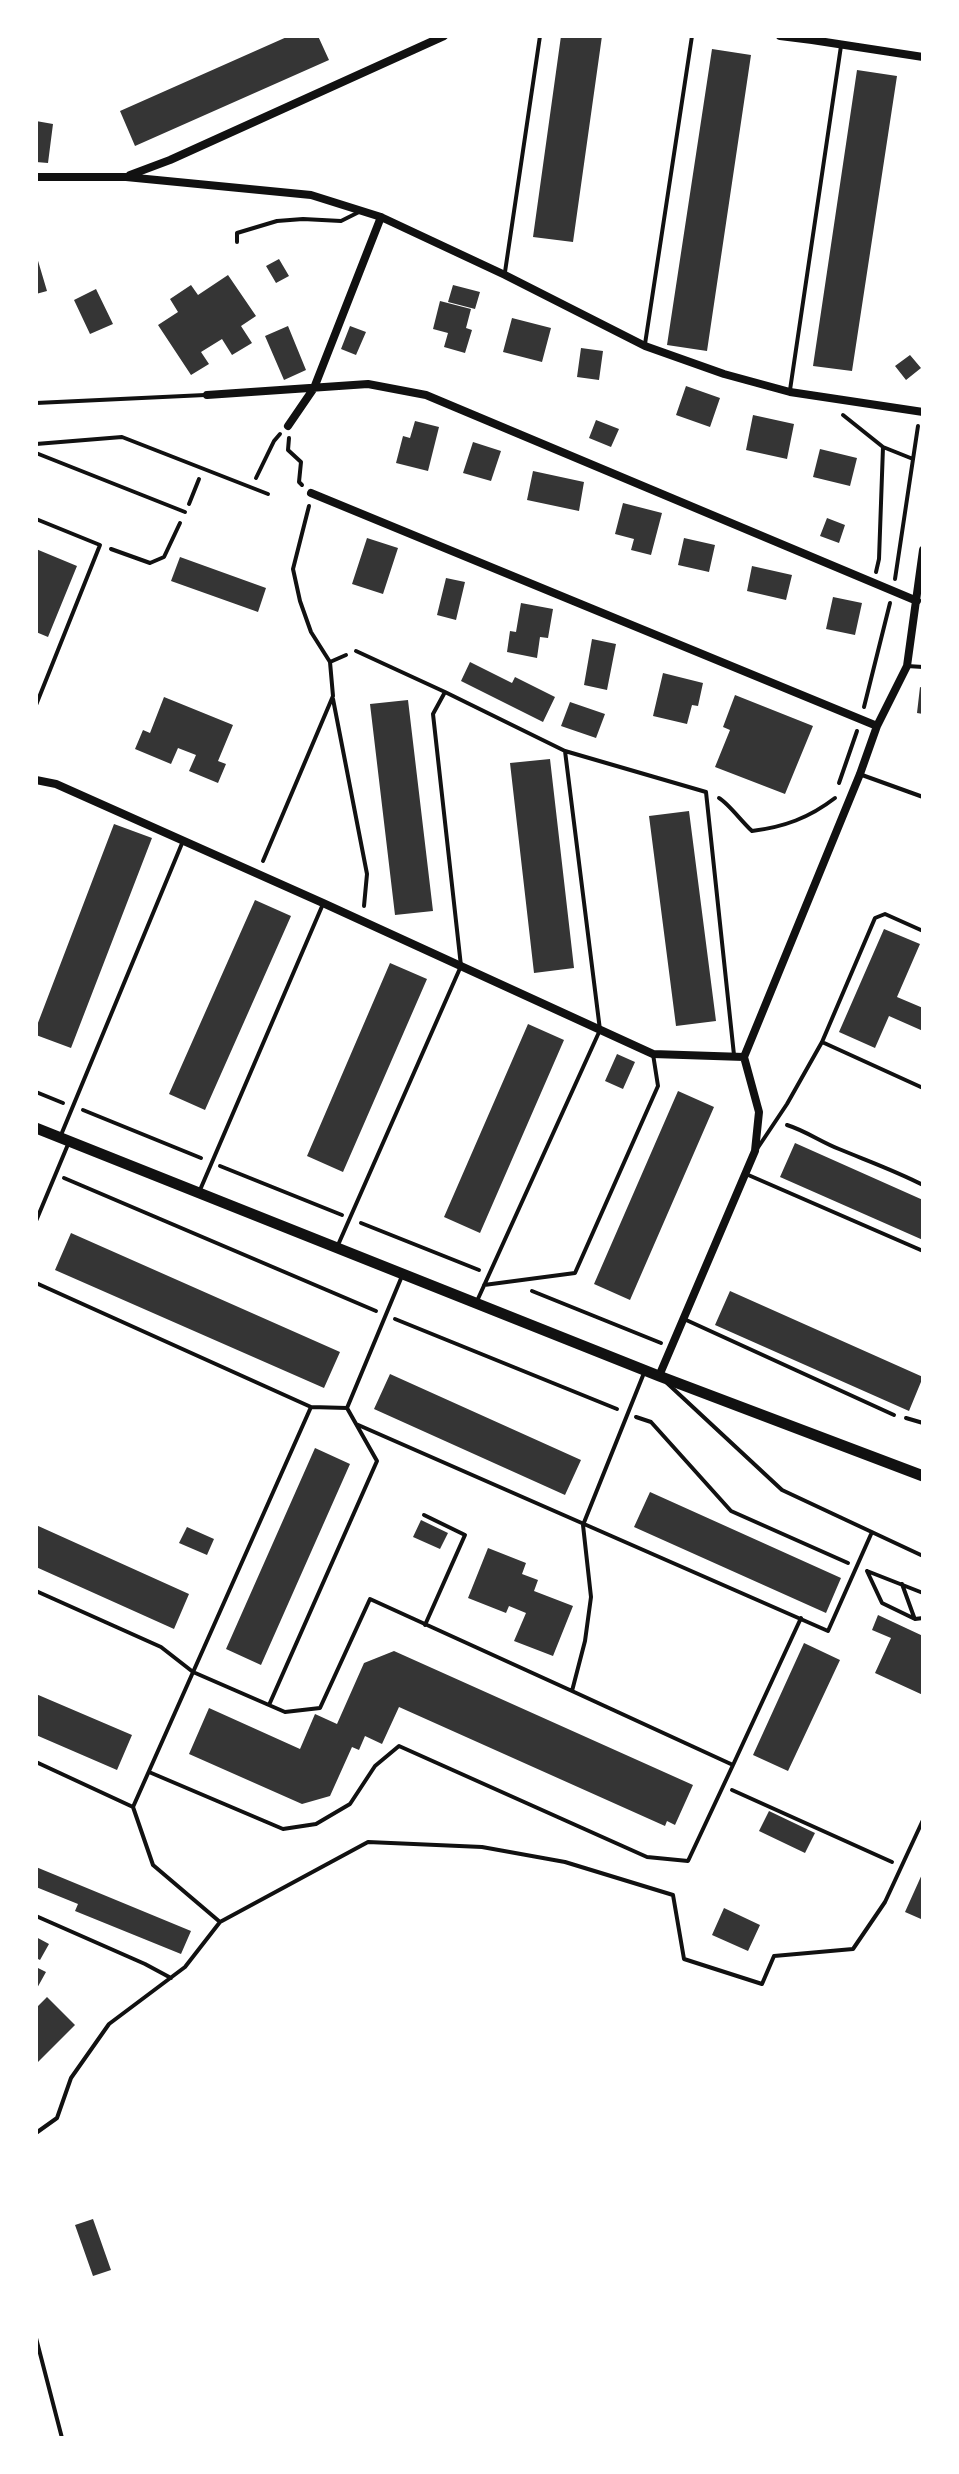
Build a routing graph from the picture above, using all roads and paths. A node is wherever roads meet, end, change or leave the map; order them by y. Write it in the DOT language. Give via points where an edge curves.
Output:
graph roads {
  1 [pos="444,36"];
  2 [pos="540,36"];
  3 [pos="692,36"];
  4 [pos="780,36"];
  5 [pos="812,38"];
  6 [pos="841,45"];
  7 [pos="923,57"];
  8 [pos="36,177"];
  9 [pos="126,177"];
  10 [pos="362,211"];
  11 [pos="381,217"];
  12 [pos="237,242"];
  13 [pos="505,275"];
  14 [pos="645,346"];
  15 [pos="314,388"];
  16 [pos="790,392"];
  17 [pos="207,395"];
  18 [pos="819,396"];
  19 [pos="36,403"];
  20 [pos="922,412"];
  21 [pos="288,426"];
  22 [pos="36,444"];
  23 [pos="883,447"];
  24 [pos="36,453"];
  25 [pos="913,459"];
  26 [pos="203,469"];
  27 [pos="251,488"];
  28 [pos="311,493"];
  29 [pos="268,494"];
  30 [pos="185,512"];
  31 [pos="36,519"];
  32 [pos="100,545"];
  33 [pos="923,550"];
  34 [pos="873,583"];
  35 [pos="893,591"];
  36 [pos="917,601"];
  37 [pos="356,651"];
  38 [pos="330,662"];
  39 [pos="907,666"];
  40 [pos="923,667"];
  41 [pos="445,692"];
  42 [pos="333,696"];
  43 [pos="36,705"];
  44 [pos="861,720"];
  45 [pos="877,726"];
  46 [pos="565,751"];
  47 [pos="860,774"];
  48 [pos="36,780"];
  49 [pos="706,792"];
  50 [pos="923,797"];
  51 [pos="833,800"];
  52 [pos="828,814"];
  53 [pos="183,841"];
  54 [pos="258,874"];
  55 [pos="323,903"];
  56 [pos="363,921"];
  57 [pos="923,931"];
  58 [pos="461,966"];
  59 [pos="600,1030"];
  60 [pos="822,1042"];
  61 [pos="653,1054"];
  62 [pos="739,1056"];
  63 [pos="923,1088"];
  64 [pos="775,1121"];
  65 [pos="36,1128"];
  66 [pos="65,1139"];
  67 [pos="755,1151"];
  68 [pos="55,1174"];
  69 [pos="746,1174"];
  70 [pos="923,1185"];
  71 [pos="199,1192"];
  72 [pos="36,1221"];
  73 [pos="337,1247"];
  74 [pos="923,1251"];
  75 [pos="403,1274"];
  76 [pos="36,1283"];
  77 [pos="484,1285"];
  78 [pos="476,1303"];
  79 [pos="386,1315"];
  80 [pos="684,1319"];
  81 [pos="645,1371"];
  82 [pos="659,1376"];
  83 [pos="311,1407"];
  84 [pos="347,1408"];
  85 [pos="627,1414"];
  86 [pos="894,1415"];
  87 [pos="923,1423"];
  88 [pos="356,1424"];
  89 [pos="923,1476"];
  90 [pos="424,1515"];
  91 [pos="583,1525"];
  92 [pos="872,1532"];
  93 [pos="923,1556"];
  94 [pos="856,1567"];
  95 [pos="867,1571"];
  96 [pos="902,1584"];
  97 [pos="36,1591"];
  98 [pos="923,1593"];
  99 [pos="801,1618"];
  100 [pos="923,1618"];
  101 [pos="915,1619"];
  102 [pos="425,1625"];
  103 [pos="193,1672"];
  104 [pos="572,1691"];
  105 [pos="269,1705"];
  106 [pos="36,1762"];
  107 [pos="733,1765"];
  108 [pos="149,1772"];
  109 [pos="724,1786"];
  110 [pos="133,1807"];
  111 [pos="923,1820"];
  112 [pos="901,1866"];
  113 [pos="36,1916"];
  114 [pos="220,1922"];
  115 [pos="171,1978"];
  116 [pos="36,2133"];
  117 [pos="36,2338"];
  118 [pos="62,2438"];
  1 -- 9 [label="street"];
  2 -- 13 [label="lane"];
  3 -- 14 [label="lane"];
  4 -- 5 [label="street"];
  5 -- 6 [label="street"];
  6 -- 7 [label="street"];
  6 -- 16 [label="lane"];
  8 -- 9 [label="street"];
  9 -- 10 [label="street" via="311,195"];
  10 -- 11 [label="street"];
  10 -- 12 [label="lane" via="341,221 277,221 237,233"];
  11 -- 13 [label="street"];
  11 -- 15 [label="street"];
  13 -- 14 [label="street"];
  14 -- 16 [label="street"];
  15 -- 17 [label="street"];
  15 -- 21 [label="street"];
  15 -- 34 [label="street" via="368,384 426,395"];
  16 -- 18 [label="street"];
  17 -- 19 [label="lane"];
  18 -- 20 [label="street"];
  18 -- 23 [label="path"];
  20 -- 25 [label="path"];
  21 -- 27 [label="path" via="274,441"];
  21 -- 28 [label="path" via="288,450 301,462 299,482"];
  22 -- 26 [label="lane" via="122,437"];
  23 -- 25 [label="path"];
  23 -- 34 [label="path" via="879,559"];
  24 -- 30 [label="lane"];
  25 -- 35 [label="path"];
  26 -- 27 [label="lane"];
  26 -- 30 [label="path"];
  27 -- 29 [label="lane"];
  28 -- 38 [label="path" via="293,569 311,632"];
  28 -- 44 [label="street"];
  30 -- 32 [label="path" via="164,557 150,563"];
  31 -- 32 [label="lane"];
  32 -- 43 [label="lane"];
  33 -- 36 [label="street"];
  34 -- 35 [label="street"];
  35 -- 36 [label="street"];
  35 -- 44 [label="path"];
  36 -- 39 [label="street"];
  37 -- 38 [label="path"];
  37 -- 41 [label="lane"];
  38 -- 42 [label="path"];
  39 -- 40 [label="lane"];
  39 -- 45 [label="street"];
  41 -- 46 [label="lane"];
  41 -- 58 [label="lane" via="433,714"];
  42 -- 54 [label="path"];
  42 -- 56 [label="path" via="367,874"];
  44 -- 45 [label="street"];
  44 -- 51 [label="path"];
  45 -- 47 [label="street"];
  46 -- 49 [label="lane"];
  46 -- 59 [label="lane"];
  47 -- 50 [label="lane"];
  47 -- 51 [label="path"];
  47 -- 62 [label="street"];
  48 -- 53 [label="street"];
  49 -- 51 [label="path" via="726,802 752,831 781,827"];
  49 -- 62 [label="lane"];
  51 -- 52 [label="path"];
  53 -- 54 [label="street"];
  53 -- 66 [label="lane"];
  54 -- 55 [label="street"];
  55 -- 56 [label="street"];
  55 -- 71 [label="lane"];
  56 -- 58 [label="street"];
  57 -- 60 [label="lane" via="885,914 875,918"];
  58 -- 59 [label="street"];
  58 -- 73 [label="lane"];
  59 -- 61 [label="street"];
  59 -- 77 [label="lane"];
  60 -- 63 [label="lane"];
  60 -- 64 [label="lane"];
  61 -- 62 [label="street"];
  61 -- 77 [label="lane" via="658,1086 575,1273"];
  62 -- 67 [label="street" via="759,1112"];
  64 -- 67 [label="lane"];
  64 -- 70 [label="path"];
  65 -- 66 [label="street"];
  66 -- 68 [label="lane"];
  66 -- 71 [label="street"];
  67 -- 69 [label="street"];
  68 -- 72 [label="lane"];
  68 -- 79 [label="path"];
  69 -- 74 [label="lane"];
  69 -- 80 [label="street"];
  71 -- 73 [label="street"];
  73 -- 75 [label="street"];
  75 -- 78 [label="street"];
  75 -- 79 [label="lane"];
  76 -- 83 [label="lane"];
  77 -- 78 [label="lane"];
  78 -- 81 [label="street"];
  79 -- 84 [label="lane"];
  79 -- 85 [label="path"];
  80 -- 82 [label="street"];
  80 -- 86 [label="lane"];
  81 -- 82 [label="street"];
  81 -- 85 [label="lane"];
  82 -- 89 [label="street"];
  82 -- 92 [label="lane" via="782,1490"];
  83 -- 84 [label="lane"];
  83 -- 103 [label="lane"];
  84 -- 88 [label="lane"];
  85 -- 91 [label="lane"];
  85 -- 94 [label="path" via="651,1422 731,1511"];
  86 -- 87 [label="path"];
  88 -- 91 [label="lane"];
  88 -- 105 [label="lane" via="377,1461"];
  90 -- 102 [label="lane" via="465,1535"];
  91 -- 99 [label="lane"];
  91 -- 104 [label="lane" via="591,1597"];
  92 -- 93 [label="lane"];
  92 -- 94 [label="lane"];
  94 -- 95 [label="path"];
  94 -- 99 [label="lane" via="828,1631"];
  95 -- 96 [label="path"];
  95 -- 101 [label="path" via="882,1603"];
  96 -- 98 [label="path"];
  96 -- 101 [label="path"];
  97 -- 103 [label="lane" via="161,1647"];
  99 -- 107 [label="lane"];
  100 -- 101 [label="path"];
  102 -- 104 [label="lane"];
  102 -- 105 [label="lane" via="370,1599 320,1708 285,1712"];
  103 -- 105 [label="lane"];
  103 -- 108 [label="lane"];
  104 -- 107 [label="lane"];
  106 -- 110 [label="lane"];
  107 -- 109 [label="lane"];
  108 -- 109 [label="lane" via="283,1829 316,1824 350,1804 375,1766 399,1746 647,1857 688,1861"];
  108 -- 110 [label="lane"];
  109 -- 112 [label="path"];
  110 -- 114 [label="lane" via="153,1865"];
  111 -- 112 [label="lane"];
  112 -- 114 [label="lane" via="885,1902 853,1949 774,1956 762,1984 684,1959 673,1895 565,1862 482,1847 368,1842"];
  113 -- 115 [label="lane"];
  114 -- 115 [label="lane"];
  115 -- 116 [label="lane" via="109,2024 71,2078 57,2118"];
  117 -- 118 [label="lane"];
}
